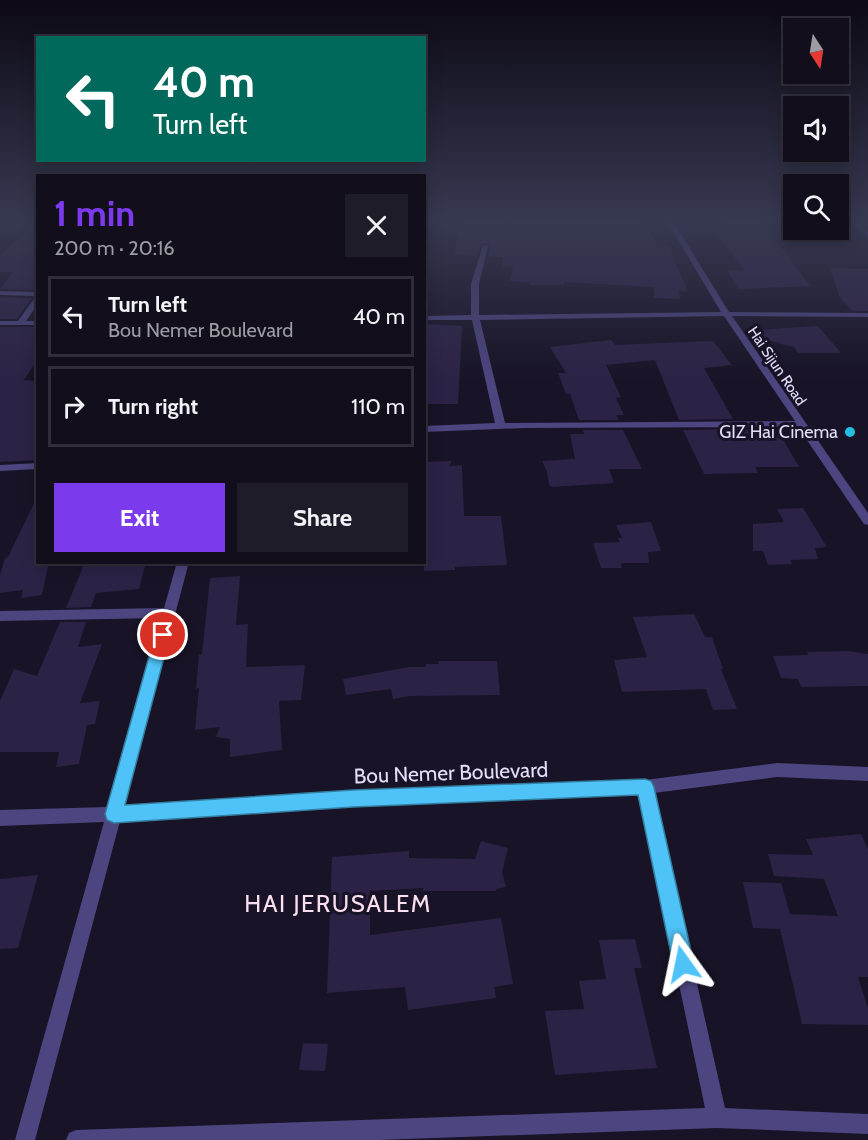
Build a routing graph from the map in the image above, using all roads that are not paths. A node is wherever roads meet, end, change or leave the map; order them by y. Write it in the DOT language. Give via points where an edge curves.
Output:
graph roads {
  1 [pos="478,274"];
  2 [pos="702,274"];
  3 [pos="0,293"];
  4 [pos="36,296"];
  5 [pos="36,299"];
  6 [pos="726,314"];
  7 [pos="868,315"];
  8 [pos="475,316"];
  9 [pos="426,318"];
  10 [pos="0,323"];
  11 [pos="20,323"];
  12 [pos="36,323"];
  13 [pos="800,424"];
  14 [pos="501,426"];
  15 [pos="426,429"];
  16 [pos="36,466"];
  17 [pos="0,468"];
  18 [pos="868,521"];
  19 [pos="182,564"];
  20 [pos="169,613"];
  21 [pos="0,616"];
  22 [pos="868,774"];
  23 [pos="645,787"];
  24 [pos="114,814"];
  25 [pos="0,818"];
  26 [pos="717,1118"];
  27 [pos="868,1124"];
  28 [pos="26,1140"];
  29 [pos="76,1140"];
  1 -- 8 [label="street"];
  2 -- 6 [label="street, Hai Sijun Road"];
  3 -- 4 [label="street"];
  5 -- 11 [label="street"];
  6 -- 7 [label="street"];
  6 -- 8 [label="street"];
  6 -- 13 [label="street, Hai Sijun Road"];
  8 -- 9 [label="street"];
  8 -- 14 [label="street"];
  10 -- 11 [label="street"];
  11 -- 12 [label="street"];
  13 -- 14 [label="street"];
  13 -- 18 [label="street, Hai Sijun Road"];
  14 -- 15 [label="street"];
  16 -- 17 [label="street"];
  19 -- 20 [label="street"];
  20 -- 21 [label="street"];
  20 -- 24 [label="street"];
  22 -- 23 [label="street, Bou Nemer Boulevard" via="777,770"];
  23 -- 24 [label="street, Bou Nemer Boulevard" via="353,798"];
  23 -- 26 [label="street"];
  24 -- 25 [label="street, Bou Nemer Boulevard"];
  24 -- 28 [label="street"];
  26 -- 27 [label="street"];
  26 -- 29 [label="street"];
}
